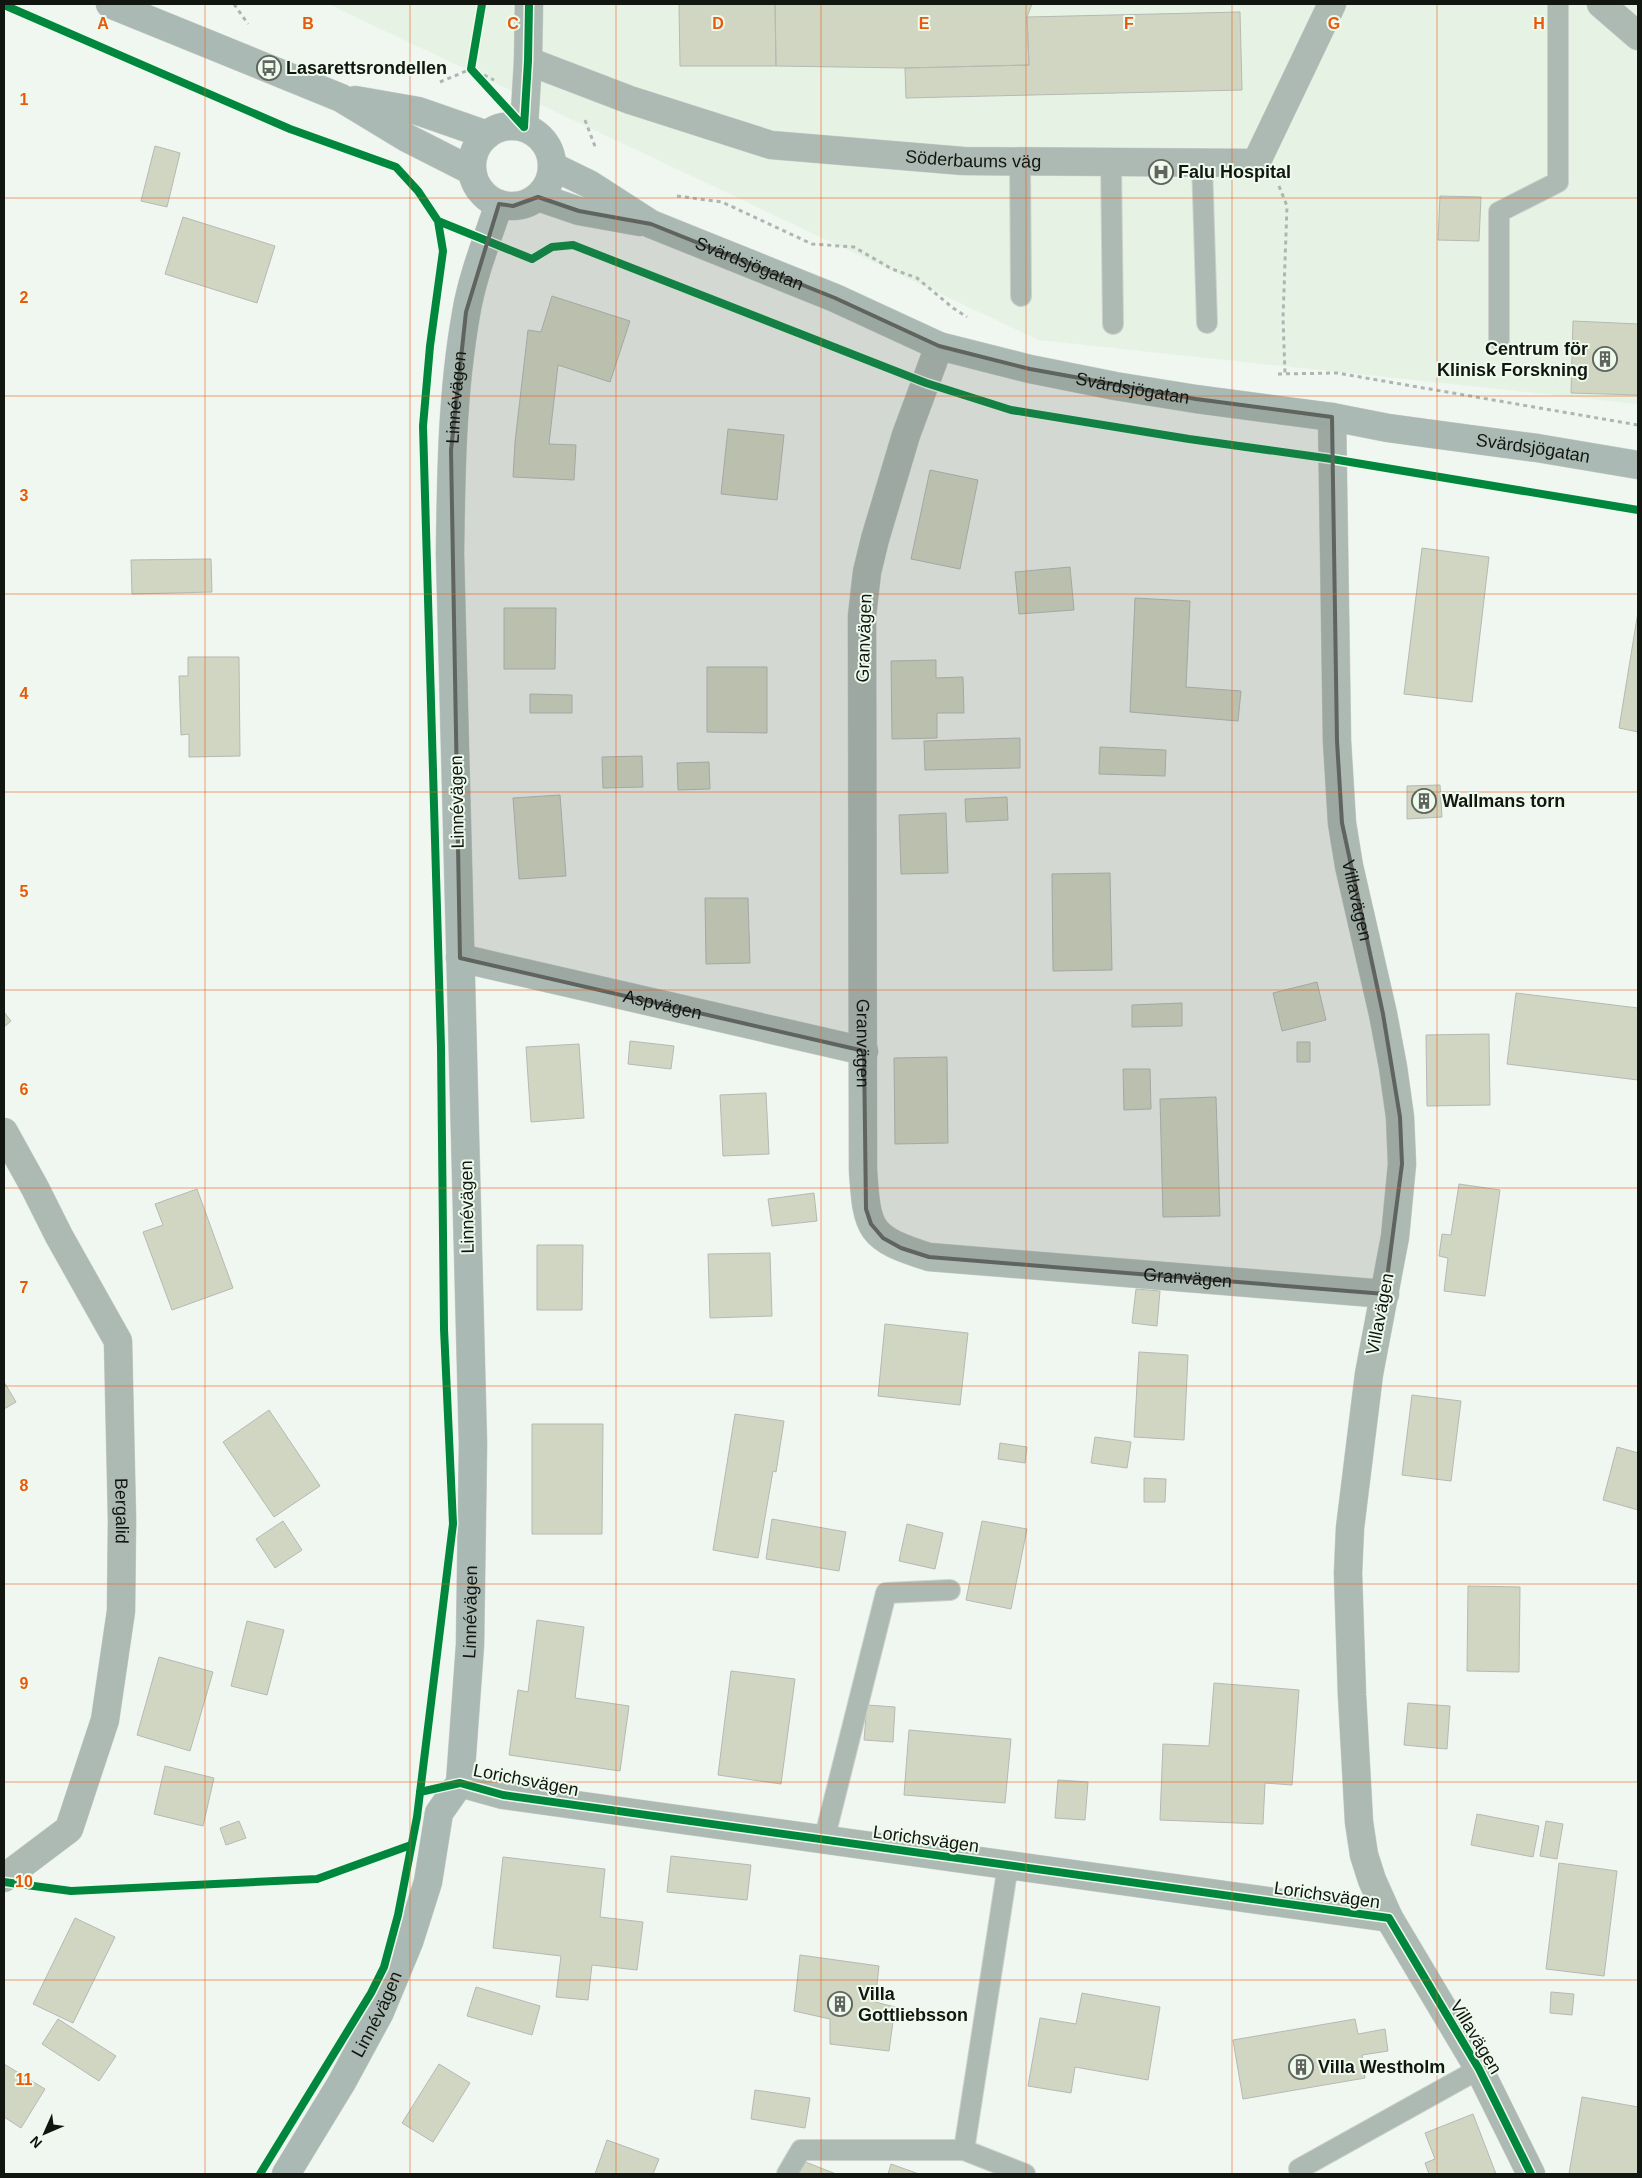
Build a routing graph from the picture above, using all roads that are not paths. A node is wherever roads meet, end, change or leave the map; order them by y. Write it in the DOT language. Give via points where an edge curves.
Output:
graph roads {
  1 [pos="110,4"];
  2 [pos="529,4"];
  3 [pos="1332,4"];
  4 [pos="1558,4"];
  5 [pos="1601,4"];
  6 [pos="1638,36"];
  7 [pos="528,60"];
  8 [pos="341,98"];
  9 [pos="524,127"];
  10 [pos="486,135"];
  11 [pos="1020,161"];
  12 [pos="1111,162"];
  13 [pos="1202,163"];
  14 [pos="552,166"];
  15 [pos="472,171"];
  16 [pos="538,197"];
  17 [pos="499,204"];
  18 [pos="652,224"];
  19 [pos="1021,296"];
  20 [pos="1207,323"];
  21 [pos="1114,324"];
  22 [pos="1499,340"];
  23 [pos="939,346"];
  24 [pos="1332,417"];
  25 [pos="1638,465"];
  26 [pos="460,958"];
  27 [pos="864,1051"];
  28 [pos="4,1132"];
  29 [pos="1385,1294"];
  30 [pos="950,1590"];
  31 [pos="460,1783"];
  32 [pos="824,1840"];
  33 [pos="1008,1865"];
  34 [pos="4,1878"];
  35 [pos="1389,1918"];
  36 [pos="1479,2069"];
  37 [pos="964,2150"];
  38 [pos="1299,2169"];
  39 [pos="286,2174"];
  40 [pos="787,2174"];
  41 [pos="1024,2174"];
  42 [pos="1531,2174"];
  1 -- 8 [label="street"];
  2 -- 7 [label="street"];
  3 -- 13 [label="street, Söderbaums väg" via="1256,163"];
  4 -- 22 [label="lane" via="1558,182 1499,212"];
  5 -- 6 [label="street"];
  7 -- 9 [label="street"];
  7 -- 11 [label="street, Söderbaums väg" via="630,100 771,145 963,161"];
  8 -- 10 [label="street" via="418,111"];
  8 -- 15 [label="street" via="407,138"];
  9 -- 10 [label="street" via="504,126"];
  9 -- 14 [label="street" via="549,149"];
  10 -- 15 [label="street" via="475,151"];
  11 -- 12 [label="street, Söderbaums väg"];
  11 -- 19 [label="lane"];
  12 -- 13 [label="street, Söderbaums väg"];
  12 -- 21 [label="lane"];
  13 -- 20 [label="lane"];
  14 -- 16 [label="street" via="548,184"];
  14 -- 18 [label="street, Svärdsjögatan" via="589,184"];
  15 -- 17 [label="street" via="481,191"];
  16 -- 17 [label="street" via="526,204"];
  16 -- 18 [label="street, Svärdsjögatan" via="578,211"];
  17 -- 26 [label="street, Linnévägen" via="466,312 452,450 450,554"];
  18 -- 23 [label="street, Svärdsjögatan" via="834,298"];
  23 -- 24 [label="street, Svärdsjögatan" via="1115,386"];
  23 -- 27 [label="street, Granvägen" via="906,435 875,538 862,616"];
  24 -- 25 [label="street, Svärdsjögatan"];
  24 -- 29 [label="street, Villavägen" via="1337,741 1342,823 1384,1014 1400,1117 1402,1164 1395,1237"];
  26 -- 27 [label="street, Aspvägen"];
  26 -- 31 [label="street, Linnévägen" via="473,1444 470,1645"];
  27 -- 29 [label="street, Granvägen" via="863,1170 866,1209 871,1224 883,1238 901,1248 929,1257"];
  28 -- 34 [label="street, Bergalid" via="118,1341 122,1520 121,1611 105,1720 69,1829"];
  29 -- 35 [label="street, Villavägen" via="1369,1374 1348,1573 1359,1822 1364,1855"];
  30 -- 32 [label="lane" via="886,1593"];
  31 -- 32 [label="street, Lorichsvägen" via="503,1795"];
  31 -- 39 [label="street, Linnévägen" via="439,1813 428,1882 409,1942 380,2012"];
  32 -- 33 [label="street, Lorichsvägen"];
  33 -- 35 [label="street, Lorichsvägen"];
  33 -- 37 [label="lane"];
  35 -- 36 [label="street, Villavägen"];
  36 -- 38 [label="lane"];
  36 -- 42 [label="street, Villavägen"];
  37 -- 40 [label="lane" via="801,2150"];
  37 -- 41 [label="lane"];
}
